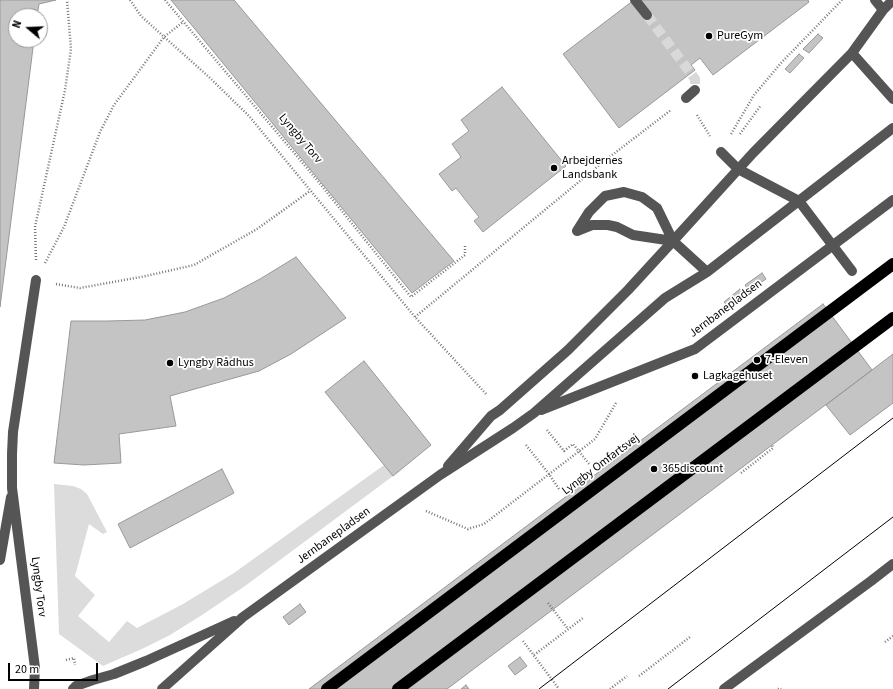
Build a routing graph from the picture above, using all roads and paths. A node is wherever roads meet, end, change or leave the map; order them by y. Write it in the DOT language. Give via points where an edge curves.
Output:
graph roads {
  1 [pos="68,0"];
  2 [pos="130,0"];
  3 [pos="165,0"];
  4 [pos="634,0"];
  5 [pos="842,0"];
  6 [pos="875,0"];
  7 [pos="893,0"];
  8 [pos="883,10"];
  9 [pos="647,15"];
  10 [pos="183,22"];
  11 [pos="164,37"];
  12 [pos="852,53"];
  13 [pos="695,90"];
  14 [pos="686,98"];
  15 [pos="893,99"];
  16 [pos="761,105"];
  17 [pos="893,128"];
  18 [pos="722,154"];
  19 [pos="738,169"];
  20 [pos="310,191"];
  21 [pos="893,200"];
  22 [pos="799,201"];
  23 [pos="674,241"];
  24 [pos="464,244"];
  25 [pos="832,246"];
  26 [pos="893,264"];
  27 [pos="852,271"];
  28 [pos="707,272"];
  29 [pos="36,280"];
  30 [pos="415,317"];
  31 [pos="893,318"];
  32 [pos="617,400"];
  33 [pos="500,410"];
  34 [pos="534,413"];
  35 [pos="513,428"];
  36 [pos="772,445"];
  37 [pos="579,452"];
  38 [pos="591,466"];
  39 [pos="741,473"];
  40 [pos="549,474"];
  41 [pos="440,475"];
  42 [pos="12,488"];
  43 [pos="560,490"];
  44 [pos="390,511"];
  45 [pos="0,560"];
  46 [pos="893,564"];
  47 [pos="545,599"];
  48 [pos="243,617"];
  49 [pos="583,618"];
  50 [pos="568,629"];
  51 [pos="893,636"];
  52 [pos="690,638"];
  53 [pos="523,641"];
  54 [pos="885,642"];
  55 [pos="534,655"];
  56 [pos="66,660"];
  57 [pos="75,665"];
  58 [pos="627,676"];
  59 [pos="639,676"];
  60 [pos="34,689"];
  61 [pos="73,689"];
  62 [pos="162,689"];
  63 [pos="326,689"];
  64 [pos="398,689"];
  65 [pos="559,689"];
  66 [pos="610,689"];
  67 [pos="724,689"];
  1 -- 29 [label="path" via="71,49 65,90 35,227"];
  2 -- 11 [label="path" via="141,16"];
  3 -- 10 [label="path, Lyngby Torv"];
  4 -- 9 [label="street"];
  5 -- 18 [label="path" via="780,63 754,95"];
  6 -- 8 [label="street"];
  7 -- 8 [label="street, Jernbanepladsen"];
  8 -- 12 [label="street, Jernbanepladsen"];
  10 -- 11 [label="path"];
  10 -- 24 [label="path, Lyngby Torv" via="317,180 411,297 465,255"];
  11 -- 20 [label="path" via="249,116"];
  11 -- 29 [label="path" via="114,105 100,132 64,227"];
  12 -- 15 [label="street"];
  12 -- 19 [label="street, Jernbanepladsen"];
  13 -- 14 [label="street"];
  14 -- 18 [label="path"];
  14 -- 30 [label="path" via="603,162"];
  16 -- 18 [label="path"];
  17 -- 22 [label="street, Jernbanepladsen"];
  18 -- 19 [label="street"];
  19 -- 22 [label="street"];
  19 -- 23 [label="street, Jernbanepladsen"];
  20 -- 29 [label="path" via="258,229 194,265 80,288"];
  20 -- 30 [label="path"];
  21 -- 25 [label="street, Jernbanepladsen"];
  22 -- 25 [label="street"];
  22 -- 28 [label="street, Jernbanepladsen"];
  23 -- 23 [label="street" via="657,208 642,197 624,192 605,196 589,212 577,231 592,225 608,225 633,235"];
  23 -- 28 [label="street"];
  23 -- 33 [label="street, Jernbanepladsen" via="568,350"];
  25 -- 27 [label="street"];
  25 -- 34 [label="street, Jernbanepladsen" via="695,349"];
  26 -- 63 [label="highway, Lyngby Omfartsvej"];
  28 -- 34 [label="street, Jernbanepladsen" via="665,298"];
  29 -- 42 [label="street, Lyngby Torv" via="13,432"];
  30 -- 33 [label="path"];
  31 -- 64 [label="highway"];
  32 -- 37 [label="path" via="595,439"];
  33 -- 41 [label="street, Jernbanepladsen" via="491,416"];
  34 -- 35 [label="street, Jernbanepladsen"];
  34 -- 37 [label="path" via="564,451 574,444"];
  35 -- 40 [label="path"];
  35 -- 41 [label="street, Jernbanepladsen"];
  36 -- 39 [label="path" via="773,448"];
  37 -- 38 [label="path"];
  37 -- 40 [label="path"];
  40 -- 43 [label="path"];
  40 -- 44 [label="path" via="484,524 468,529 426,511"];
  41 -- 44 [label="street, Jernbanepladsen"];
  42 -- 45 [label="street, Lyngby Torv"];
  42 -- 60 [label="street, Lyngby Torv" via="32,638"];
  44 -- 48 [label="street, Jernbanepladsen"];
  46 -- 67 [label="street"];
  47 -- 50 [label="path"];
  48 -- 61 [label="street, Jernbanepladsen" via="146,661"];
  48 -- 62 [label="street, Jernbanepladsen"];
  49 -- 50 [label="path"];
  50 -- 55 [label="path"];
  51 -- 54 [label="path"];
  52 -- 59 [label="path"];
  53 -- 55 [label="path"];
  55 -- 65 [label="path"];
  56 -- 57 [label="path" via="74,658"];
  58 -- 66 [label="path"];
}
